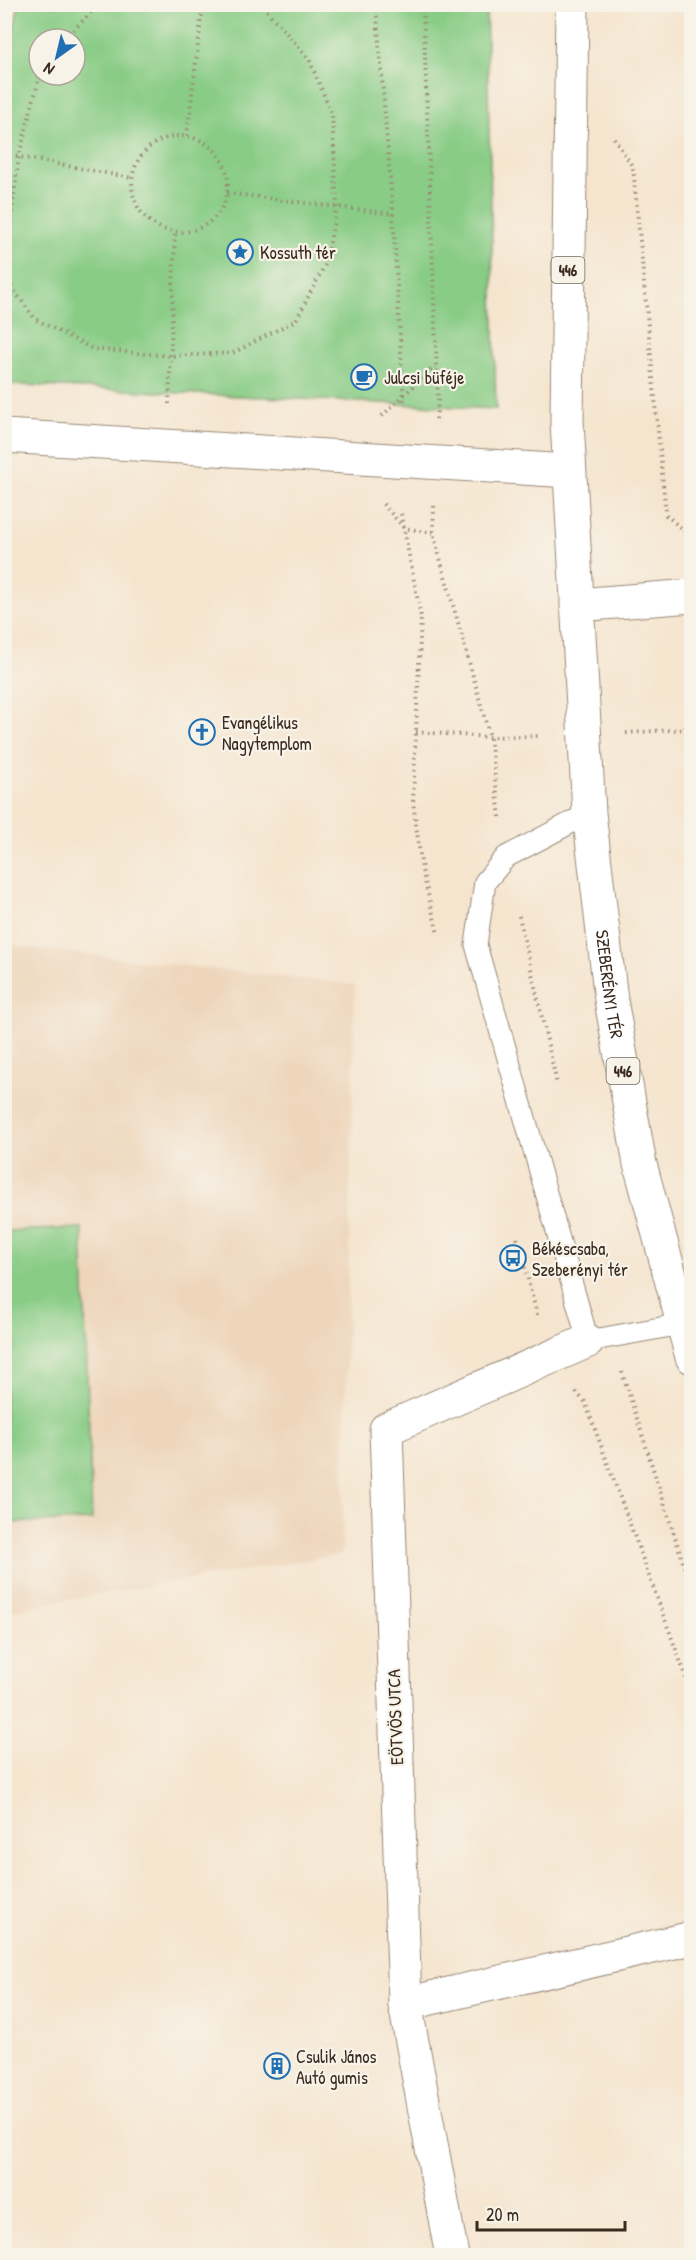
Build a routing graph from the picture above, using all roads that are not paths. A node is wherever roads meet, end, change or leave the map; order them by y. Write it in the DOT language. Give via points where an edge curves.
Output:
graph roads {
  1 [pos="572,4"];
  2 [pos="4,436"];
  3 [pos="569,471"];
  4 [pos="692,596"];
  5 [pos="577,604"];
  6 [pos="589,813"];
  7 [pos="682,1324"];
  8 [pos="588,1341"];
  9 [pos="692,1357"];
  10 [pos="692,1938"];
  11 [pos="405,2004"];
  12 [pos="452,2256"];
  1 -- 3 [label="street, 446"];
  2 -- 3 [label="street"];
  3 -- 5 [label="street, 446"];
  4 -- 5 [label="street"];
  5 -- 6 [label="street, SZEBERÉNYI TÉR / 446"];
  6 -- 7 [label="street, SZEBERÉNYI TÉR / 446" via="611,1000 640,1164"];
  6 -- 8 [label="lane" via="506,857 485,882 476,945"];
  7 -- 8 [label="lane"];
  7 -- 9 [label="street, SZEBERÉNYI TÉR / 446"];
  8 -- 11 [label="street, EÖTVÖS UTCA" via="386,1429"];
  10 -- 11 [label="street"];
  11 -- 12 [label="street, EÖTVÖS UTCA"];
}
